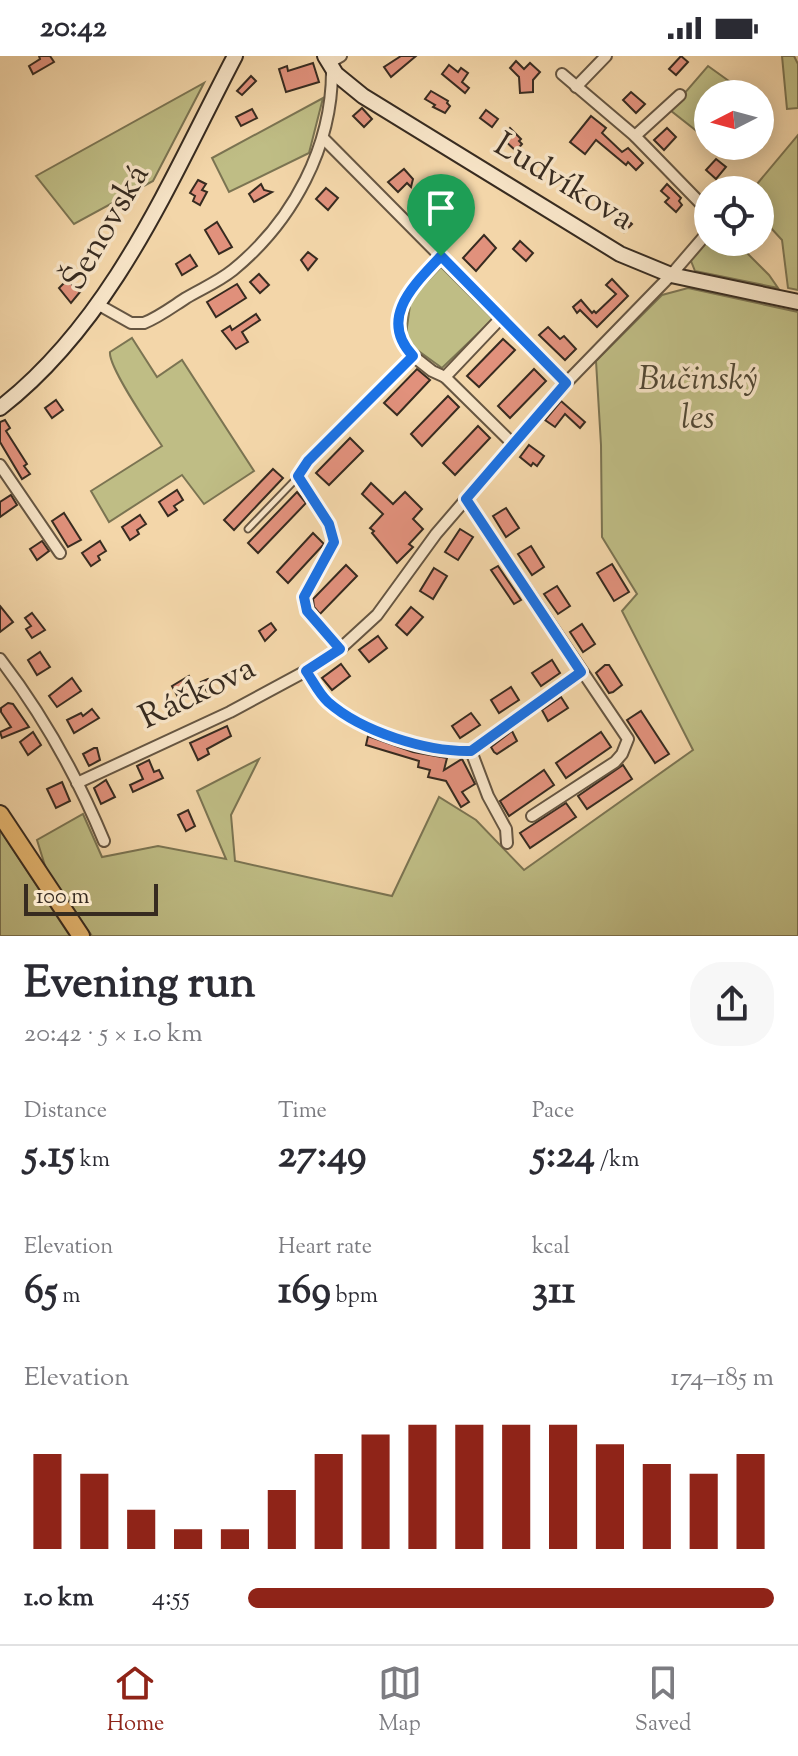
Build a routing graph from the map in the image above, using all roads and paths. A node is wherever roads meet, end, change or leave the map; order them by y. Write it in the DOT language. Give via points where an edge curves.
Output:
graph roads {
  1 [pos="235,56"];
  2 [pos="606,56"];
  3 [pos="332,61"];
  4 [pos="562,74"];
  5 [pos="576,87"];
  6 [pos="680,95"];
  7 [pos="635,136"];
  8 [pos="323,138"];
  9 [pos="694,197"];
  10 [pos="694,248"];
  11 [pos="441,256"];
  12 [pos="671,275"];
  13 [pos="792,301"];
  14 [pos="99,305"];
  15 [pos="501,318"];
  16 [pos="413,356"];
  17 [pos="445,377"];
  18 [pos="566,383"];
  19 [pos="2,402"];
  20 [pos="513,444"];
  21 [pos="0,465"];
  22 [pos="298,476"];
  23 [pos="466,499"];
  24 [pos="248,529"];
  25 [pos="60,553"];
  26 [pos="340,649"];
  27 [pos="0,659"];
  28 [pos="306,671"];
  29 [pos="581,672"];
  30 [pos="471,751"];
  31 [pos="77,783"];
  32 [pos="0,814"];
  33 [pos="532,816"];
  34 [pos="104,841"];
  35 [pos="507,843"];
  36 [pos="78,931"];
  1 -- 14 [label="street, Šenovská"];
  2 -- 5 [label="street"];
  3 -- 8 [label="street"];
  3 -- 12 [label="street, Ludvíkova" via="363,96 620,254"];
  4 -- 5 [label="street"];
  5 -- 7 [label="street"];
  6 -- 7 [label="street"];
  7 -- 9 [label="street"];
  8 -- 11 [label="street"];
  8 -- 14 [label="street" via="288,207 230,272 144,323 131,323"];
  10 -- 12 [label="street, Ráčkova"];
  11 -- 15 [label="street"];
  11 -- 16 [label="street" via="406,294 399,317 399,334"];
  12 -- 13 [label="street, Ludvíkova"];
  12 -- 18 [label="street, Ráčkova"];
  14 -- 19 [label="street, Šenovská" via="51,362"];
  15 -- 17 [label="street"];
  15 -- 18 [label="street"];
  16 -- 17 [label="street"];
  16 -- 22 [label="street"];
  17 -- 20 [label="street"];
  18 -- 20 [label="street, Ráčkova"];
  20 -- 23 [label="street, Ráčkova"];
  21 -- 25 [label="street"];
  22 -- 24 [label="lane"];
  22 -- 26 [label="street" via="329,524 334,542 304,597 307,611"];
  23 -- 26 [label="street, Ráčkova" via="377,615"];
  23 -- 29 [label="street"];
  26 -- 28 [label="street, Ráčkova"];
  27 -- 31 [label="street" via="29,697"];
  28 -- 30 [label="street" via="326,700 368,728"];
  28 -- 31 [label="street, Ráčkova"];
  29 -- 30 [label="street"];
  29 -- 33 [label="street" via="628,739 615,762"];
  30 -- 35 [label="street" via="506,829"];
  31 -- 34 [label="street"];
  32 -- 36 [label="main road"];
}
